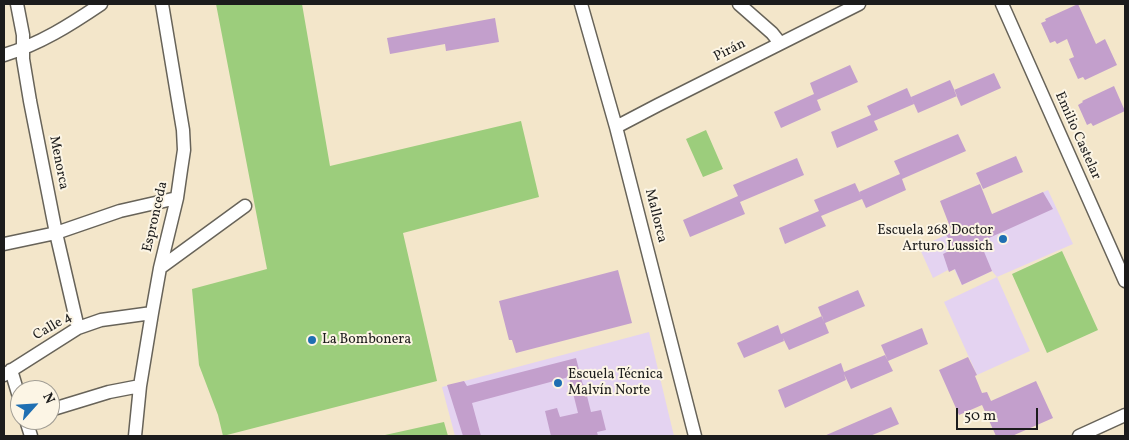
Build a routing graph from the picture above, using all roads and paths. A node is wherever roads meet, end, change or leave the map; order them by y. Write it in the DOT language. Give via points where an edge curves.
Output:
graph roads {
  1 [pos="17,4"];
  2 [pos="101,4"];
  3 [pos="162,4"];
  4 [pos="581,4"];
  5 [pos="740,4"];
  6 [pos="859,4"];
  7 [pos="1002,4"];
  8 [pos="780,43"];
  9 [pos="23,48"];
  10 [pos="4,54"];
  11 [pos="616,127"];
  12 [pos="177,198"];
  13 [pos="245,206"];
  14 [pos="56,233"];
  15 [pos="4,244"];
  16 [pos="160,268"];
  17 [pos="1125,281"];
  18 [pos="152,313"];
  19 [pos="78,328"];
  20 [pos="8,373"];
  21 [pos="140,386"];
  22 [pos="60,407"];
  23 [pos="1125,415"];
  24 [pos="135,436"];
  25 [pos="695,436"];
  26 [pos="1078,436"];
  1 -- 9 [label="street, Menorca"];
  2 -- 9 [label="street" via="53,34"];
  3 -- 12 [label="street, Espronceda" via="183,130 184,150"];
  4 -- 11 [label="street, Mallorca"];
  5 -- 8 [label="street"];
  6 -- 8 [label="street, Pirán"];
  7 -- 17 [label="street, Emilio Castelar"];
  8 -- 11 [label="street, Pirán"];
  9 -- 10 [label="street"];
  9 -- 14 [label="street, Menorca"];
  11 -- 25 [label="street, Mallorca"];
  12 -- 14 [label="street" via="120,211"];
  12 -- 16 [label="street, Espronceda"];
  13 -- 16 [label="street"];
  14 -- 15 [label="street"];
  14 -- 19 [label="street, Menorca"];
  16 -- 18 [label="street, Espronceda"];
  18 -- 19 [label="street, Calle 4" via="101,320"];
  18 -- 21 [label="street, Espronceda"];
  19 -- 20 [label="street, Calle 4"];
  21 -- 22 [label="street"];
  21 -- 24 [label="street, Espronceda"];
  23 -- 26 [label="street"];
}
